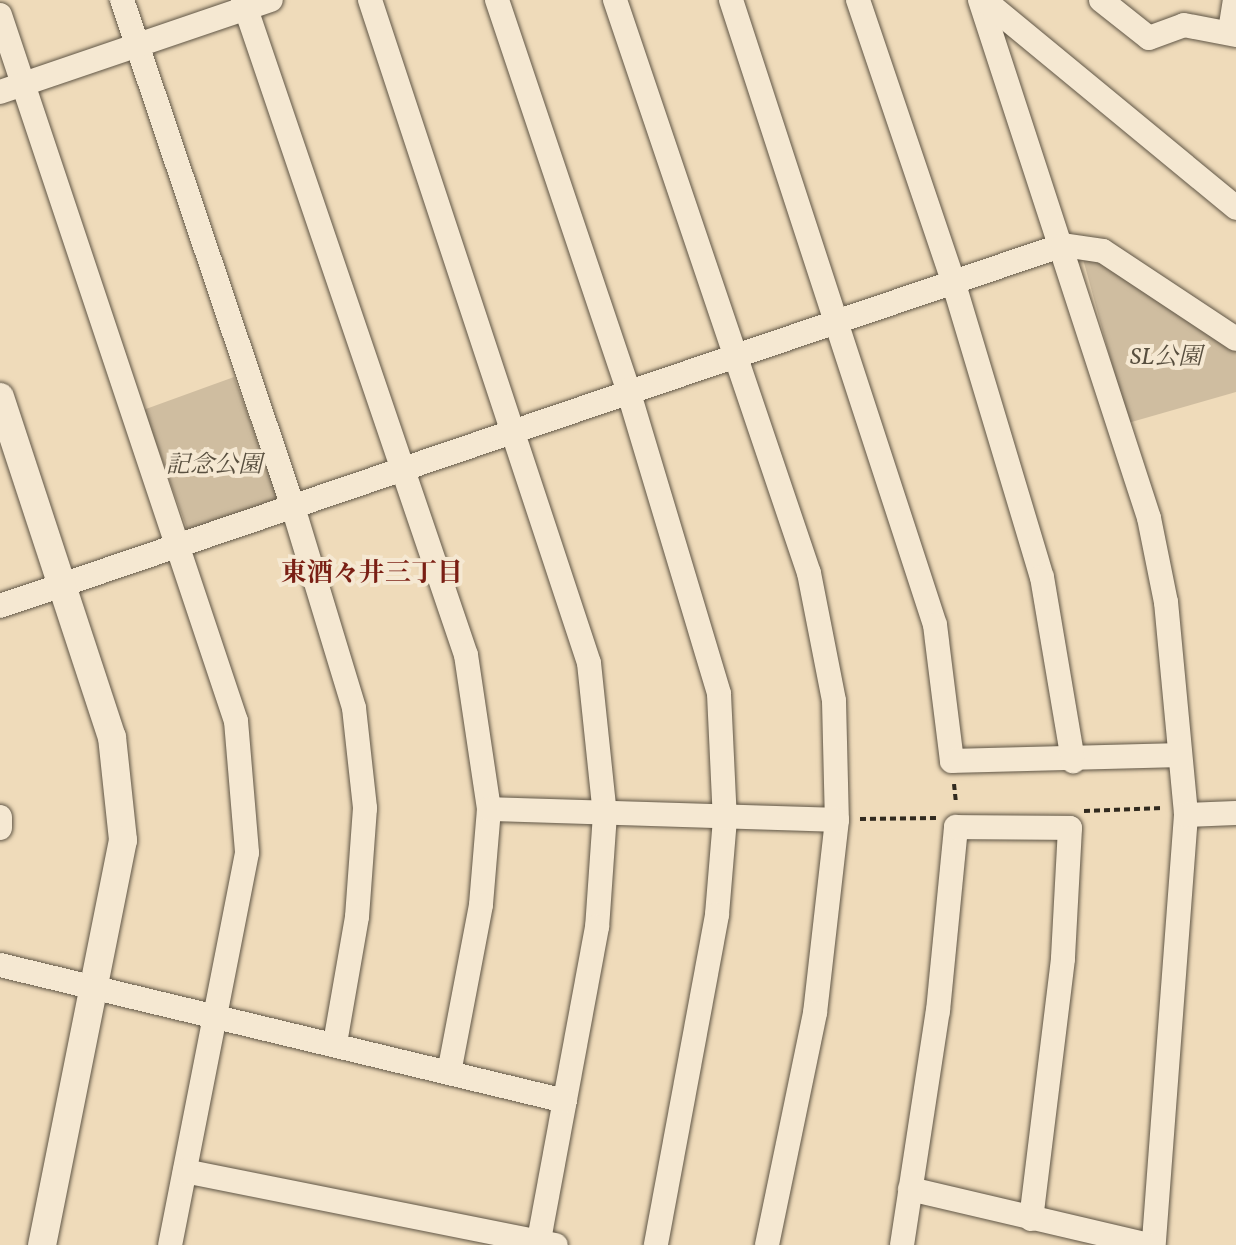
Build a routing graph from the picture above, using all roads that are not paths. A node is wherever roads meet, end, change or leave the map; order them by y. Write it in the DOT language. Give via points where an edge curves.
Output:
graph roads {
  1 [pos="122,0"];
  2 [pos="271,0"];
  3 [pos="370,0"];
  4 [pos="497,0"];
  5 [pos="615,0"];
  6 [pos="731,0"];
  7 [pos="858,0"];
  8 [pos="982,0"];
  9 [pos="1101,0"];
  10 [pos="1235,0"];
  11 [pos="245,4"];
  12 [pos="0,15"];
  13 [pos="1233,33"];
  14 [pos="137,45"];
  15 [pos="11,88"];
  16 [pos="1236,208"];
  17 [pos="1063,245"];
  18 [pos="953,281"];
  19 [pos="839,320"];
  20 [pos="1236,339"];
  21 [pos="735,354"];
  22 [pos="628,390"];
  23 [pos="0,397"];
  24 [pos="513,429"];
  25 [pos="405,469"];
  26 [pos="293,507"];
  27 [pos="178,547"];
  28 [pos="63,585"];
  29 [pos="0,606"];
  30 [pos="1180,755"];
  31 [pos="1073,761"];
  32 [pos="489,809"];
  33 [pos="1236,813"];
  34 [pos="605,814"];
  35 [pos="1186,815"];
  36 [pos="0,817"];
  37 [pos="725,819"];
  38 [pos="837,820"];
  39 [pos="0,828"];
  40 [pos="0,965"];
  41 [pos="96,990"];
  42 [pos="216,1018"];
  43 [pos="335,1043"];
  44 [pos="449,1072"];
  45 [pos="565,1101"];
  46 [pos="185,1171"];
  47 [pos="910,1189"];
  48 [pos="1031,1219"];
  49 [pos="544,1244"];
  50 [pos="42,1245"];
  51 [pos="170,1245"];
  52 [pos="656,1245"];
  53 [pos="767,1245"];
  54 [pos="902,1245"];
  55 [pos="1152,1245"];
  1 -- 14 [label="street"];
  2 -- 11 [label="street"];
  3 -- 24 [label="street"];
  4 -- 22 [label="street"];
  5 -- 21 [label="street"];
  6 -- 19 [label="street"];
  7 -- 18 [label="street"];
  8 -- 16 [label="street"];
  8 -- 17 [label="street"];
  9 -- 13 [label="street" via="1149,38 1184,25"];
  10 -- 13 [label="street"];
  11 -- 14 [label="street"];
  11 -- 25 [label="street"];
  12 -- 15 [label="street"];
  14 -- 15 [label="street"];
  14 -- 26 [label="street"];
  15 -- 27 [label="street"];
  17 -- 18 [label="street"];
  17 -- 20 [label="street" via="1103,251"];
  17 -- 30 [label="street" via="1149,518 1166,602"];
  18 -- 19 [label="street"];
  18 -- 31 [label="street" via="1042,577"];
  19 -- 21 [label="street"];
  19 -- 31 [label="street" via="935,625 952,761"];
  21 -- 22 [label="street"];
  21 -- 38 [label="street" via="809,573 834,701"];
  22 -- 24 [label="street"];
  22 -- 37 [label="street" via="719,694"];
  23 -- 28 [label="street"];
  24 -- 25 [label="street"];
  24 -- 34 [label="street" via="589,663"];
  25 -- 26 [label="street"];
  25 -- 32 [label="street" via="466,655"];
  26 -- 27 [label="street"];
  26 -- 43 [label="street" via="354,708 365,808 357,917"];
  27 -- 28 [label="street"];
  27 -- 42 [label="street" via="236,721 247,853"];
  28 -- 29 [label="street"];
  28 -- 41 [label="street" via="112,737 123,840"];
  30 -- 31 [label="street"];
  30 -- 35 [label="street"];
  32 -- 34 [label="street"];
  32 -- 44 [label="street" via="481,905"];
  33 -- 35 [label="street"];
  34 -- 37 [label="street"];
  34 -- 45 [label="street" via="597,927"];
  35 -- 55 [label="street"];
  36 -- 39 [label="street"];
  37 -- 38 [label="street"];
  37 -- 52 [label="street" via="717,915"];
  38 -- 53 [label="street" via="815,1013"];
  40 -- 41 [label="street"];
  41 -- 42 [label="street"];
  41 -- 50 [label="street"];
  42 -- 43 [label="street"];
  42 -- 46 [label="street"];
  43 -- 44 [label="street"];
  44 -- 45 [label="street"];
  45 -- 49 [label="street"];
  46 -- 49 [label="street"];
  46 -- 51 [label="street"];
  47 -- 48 [label="street"];
  47 -- 48 [label="street" via="938,1011 956,827 1070,828 1063,959"];
  47 -- 54 [label="street"];
  48 -- 55 [label="street"];
}
